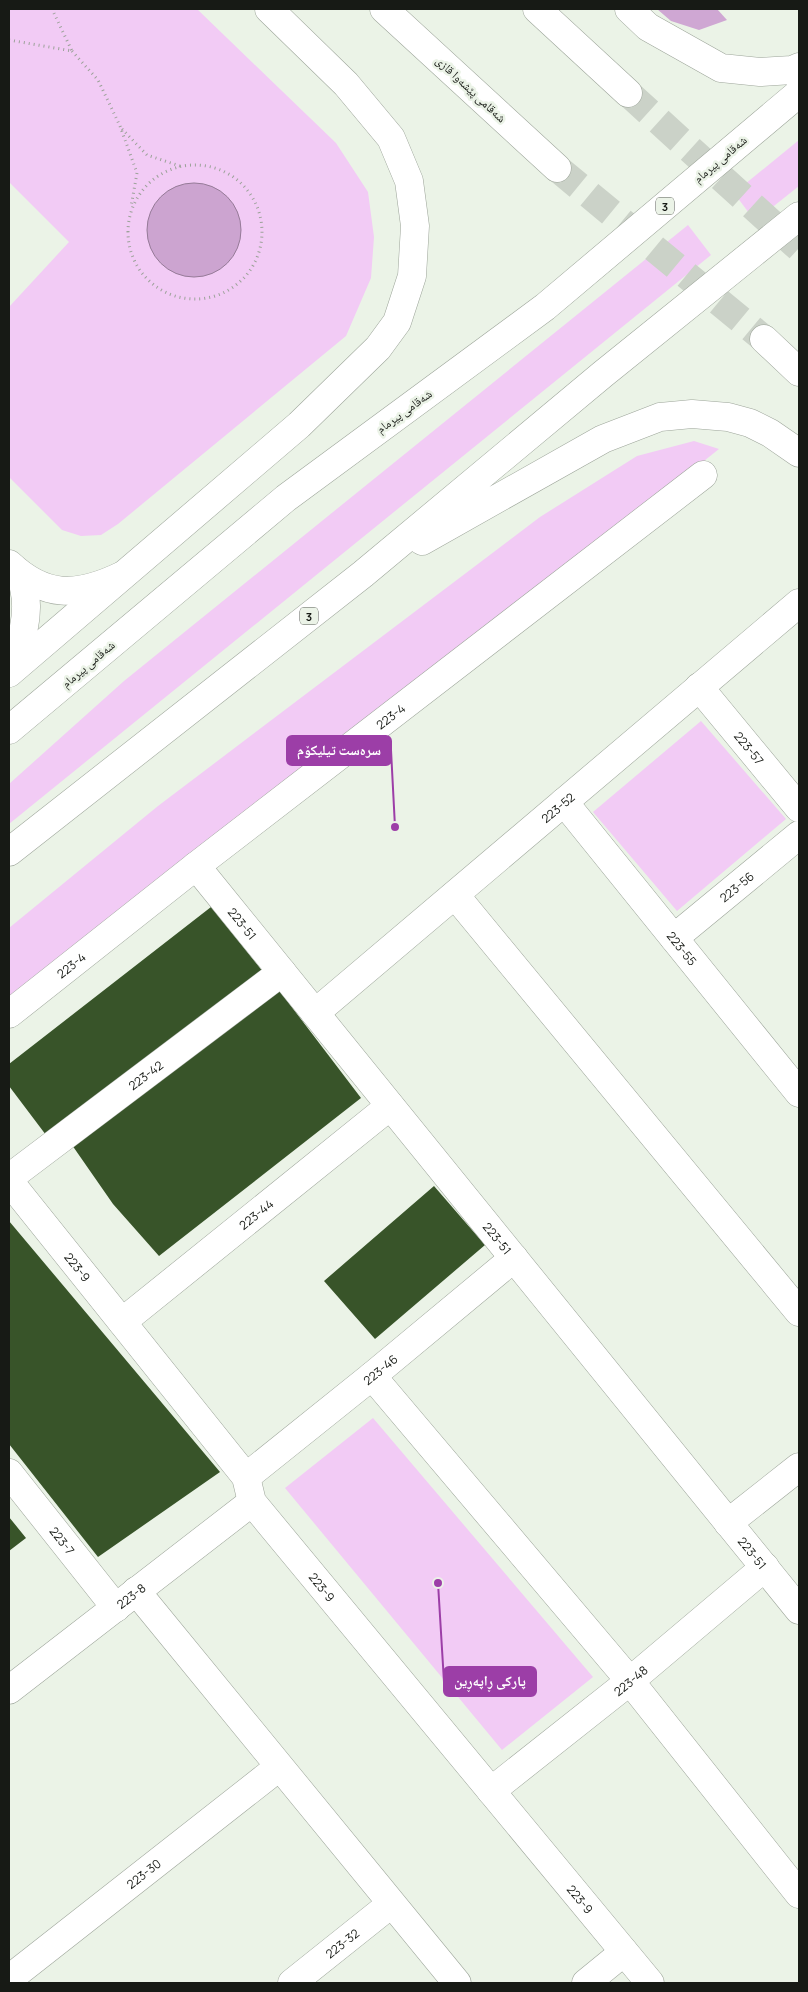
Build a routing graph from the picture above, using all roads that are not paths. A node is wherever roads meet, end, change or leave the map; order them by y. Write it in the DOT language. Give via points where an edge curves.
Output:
graph roads {
  1 [pos="269,9"];
  2 [pos="384,9"];
  3 [pos="536,9"];
  4 [pos="629,9"];
  5 [pos="799,67"];
  6 [pos="628,93"];
  7 [pos="799,93"];
  8 [pos="557,168"];
  9 [pos="799,216"];
  10 [pos="764,339"];
  11 [pos="799,372"];
  12 [pos="799,453"];
  13 [pos="703,475"];
  14 [pos="11,566"];
  15 [pos="363,574"];
  16 [pos="121,576"];
  17 [pos="799,603"];
  18 [pos="9,668"];
  19 [pos="9,674"];
  20 [pos="699,687"];
  21 [pos="9,730"];
  22 [pos="564,802"];
  23 [pos="799,808"];
  24 [pos="799,835"];
  25 [pos="9,852"];
  26 [pos="196,866"];
  27 [pos="455,894"];
  28 [pos="674,938"];
  29 [pos="282,972"];
  30 [pos="315,1013"];
  31 [pos="9,1014"];
  32 [pos="799,1093"];
  33 [pos="390,1106"];
  34 [pos="9,1180"];
  35 [pos="514,1258"];
  36 [pos="799,1312"];
  37 [pos="122,1322"];
  38 [pos="372,1376"];
  39 [pos="799,1466"];
  40 [pos="9,1473"];
  41 [pos="249,1490"];
  42 [pos="728,1523"];
  43 [pos="764,1567"];
  44 [pos="126,1600"];
  45 [pos="799,1610"];
  46 [pos="630,1681"];
  47 [pos="9,1690"];
  48 [pos="279,1766"];
  49 [pos="491,1791"];
  50 [pos="799,1894"];
  51 [pos="392,1904"];
  52 [pos="624,1952"];
  53 [pos="9,1979"];
  54 [pos="292,1983"];
  55 [pos="457,1983"];
  56 [pos="586,1983"];
  57 [pos="650,1983"];
  1 -- 16 [label="main road" via="346,84 391,138 409,182 415,226 412,276 397,322 378,348 299,425"];
  2 -- 8 [label="main road, شەقامی پێشەوا قازی"];
  3 -- 6 [label="main road"];
  4 -- 5 [label="main road" via="648,26 721,68 760,72"];
  7 -- 21 [label="main road, شەقامی پیرمام / 3" via="545,307 286,498"];
  9 -- 15 [label="main road, 3"];
  10 -- 11 [label="main road"];
  12 -- 15 [label="main road" via="770,433 728,417 692,414 660,417 603,440"];
  13 -- 26 [label="main road, 223-4"];
  14 -- 16 [label="main road" via="45,588 74,592 99,587"];
  14 -- 18 [label="main road" via="24,586 26,603 16,656"];
  15 -- 25 [label="main road, 3"];
  16 -- 19 [label="main road"];
  17 -- 20 [label="main road, 223-52"];
  20 -- 22 [label="main road, 223-52"];
  20 -- 23 [label="main road, 223-57"];
  22 -- 27 [label="main road, 223-52"];
  22 -- 28 [label="main road, 223-55"];
  24 -- 28 [label="main road, 223-56"];
  26 -- 29 [label="main road, 223-51"];
  26 -- 31 [label="main road, 223-4"];
  27 -- 30 [label="main road, 223-52"];
  27 -- 36 [label="main road"];
  28 -- 32 [label="main road, 223-55"];
  29 -- 30 [label="main road, 223-51"];
  29 -- 34 [label="main road, 223-42"];
  30 -- 33 [label="main road, 223-51"];
  33 -- 35 [label="main road, 223-51"];
  33 -- 37 [label="main road, 223-44"];
  34 -- 37 [label="main road, 223-9"];
  35 -- 38 [label="main road, 223-46"];
  35 -- 42 [label="main road, 223-51"];
  37 -- 41 [label="main road, 223-9"];
  38 -- 41 [label="main road, 223-46"];
  38 -- 46 [label="main road"];
  39 -- 42 [label="main road"];
  40 -- 44 [label="main road, 223-7"];
  41 -- 44 [label="main road, 223-8"];
  41 -- 49 [label="main road, 223-9"];
  42 -- 43 [label="main road, 223-51"];
  43 -- 45 [label="main road, 223-51"];
  43 -- 46 [label="main road, 223-48"];
  44 -- 47 [label="main road, 223-8"];
  44 -- 48 [label="main road, 223-7"];
  46 -- 49 [label="main road, 223-48"];
  46 -- 50 [label="main road"];
  48 -- 51 [label="main road, 223-7"];
  48 -- 53 [label="main road, 223-30"];
  49 -- 52 [label="main road, 223-9"];
  51 -- 54 [label="main road, 223-32"];
  51 -- 55 [label="main road, 223-7"];
  52 -- 56 [label="main road"];
  52 -- 57 [label="main road, 223-9"];
}
